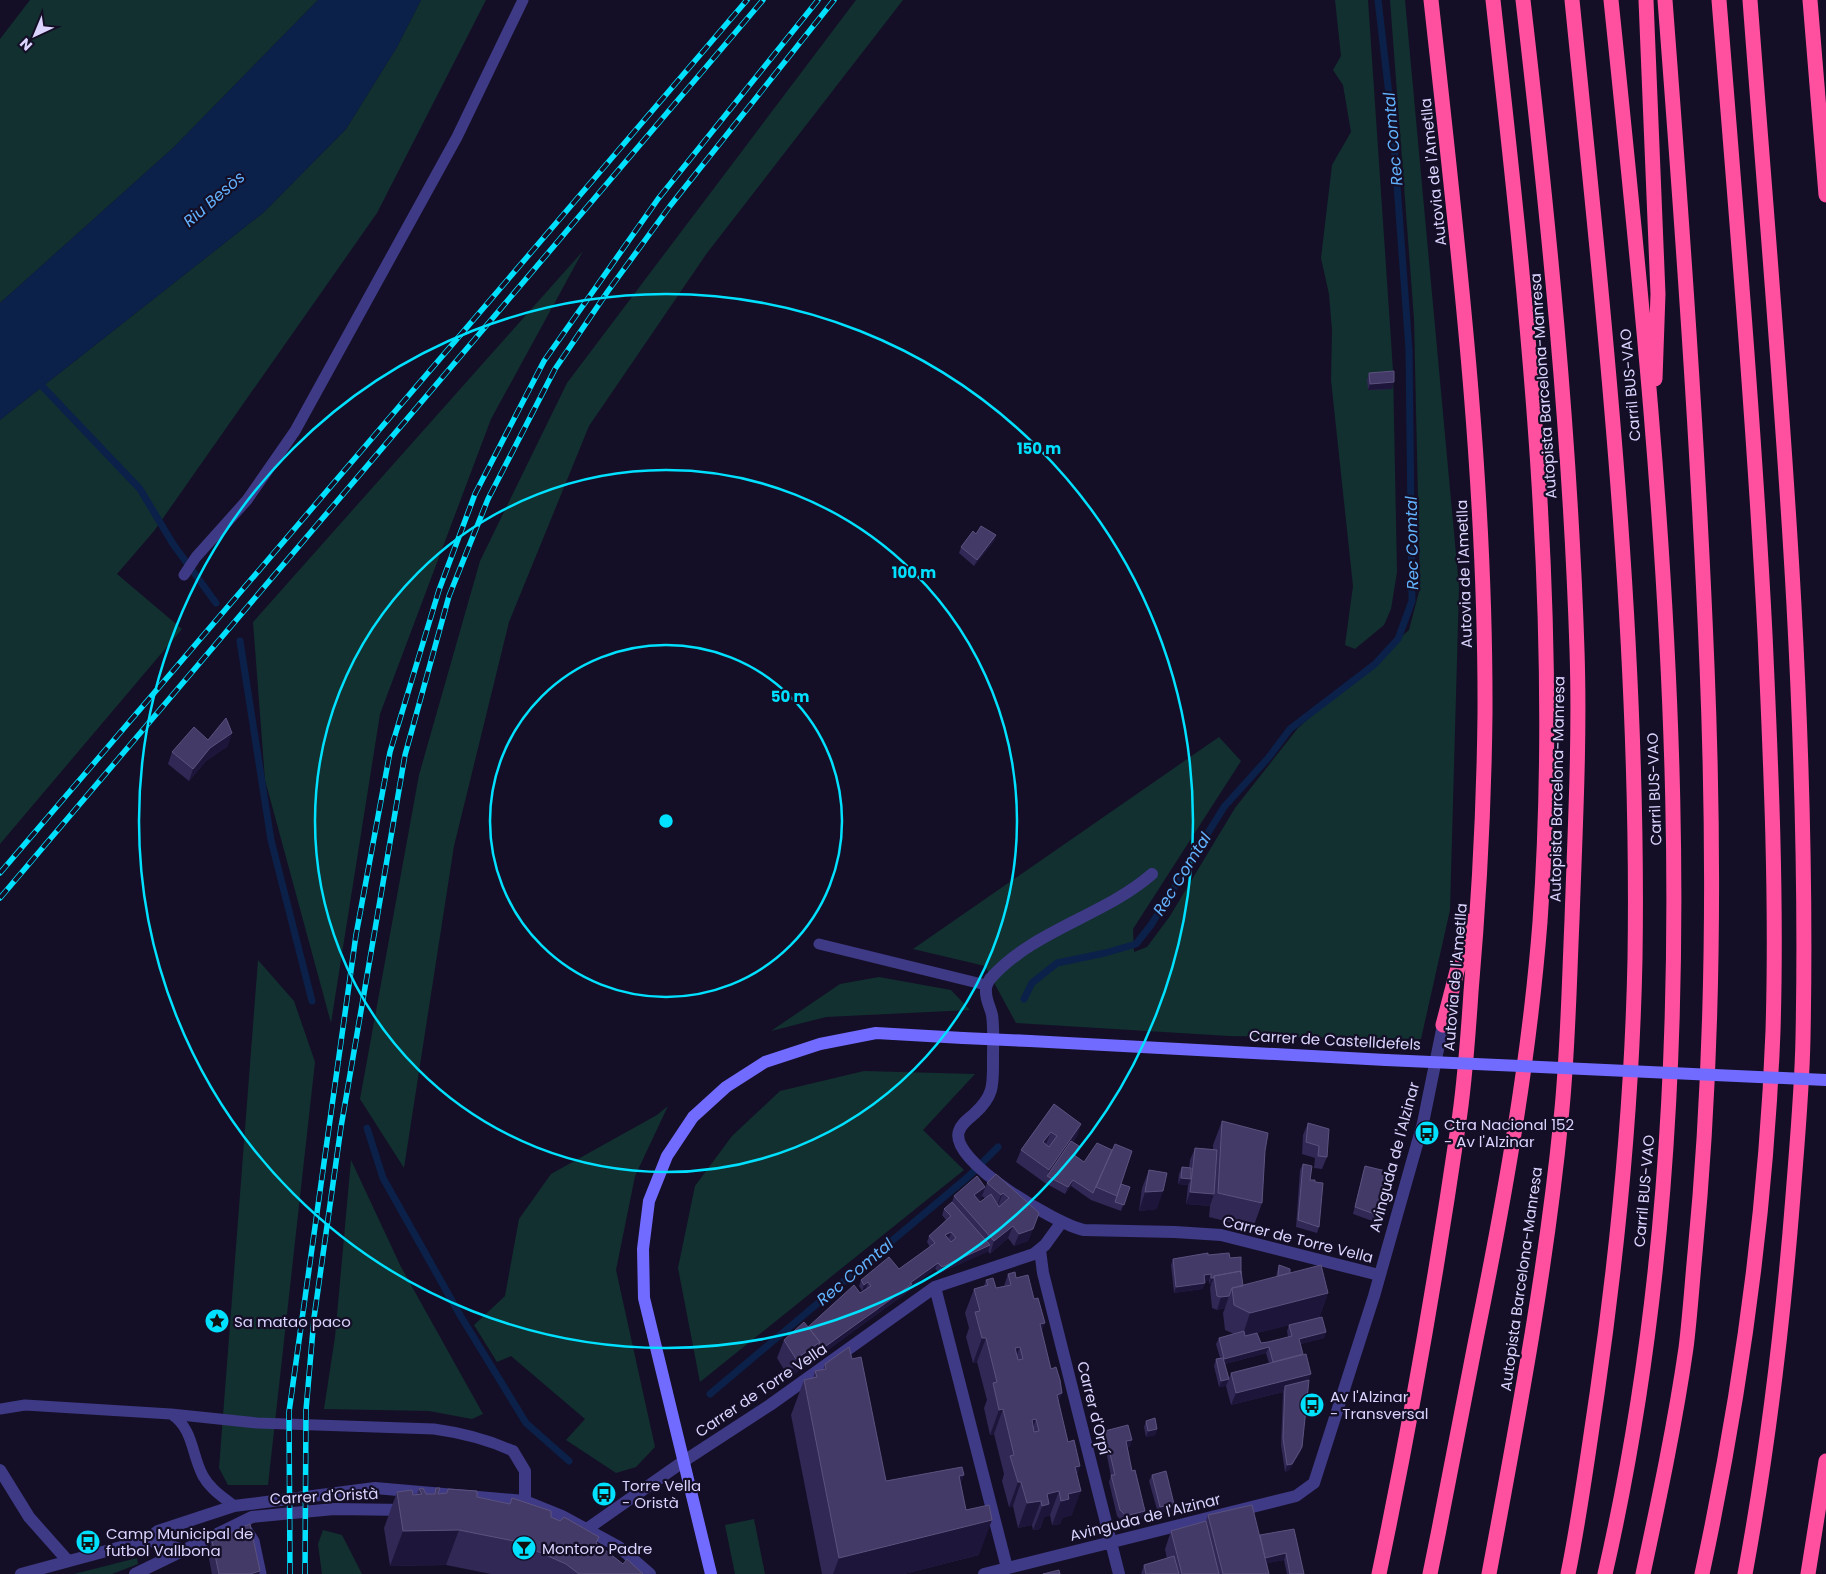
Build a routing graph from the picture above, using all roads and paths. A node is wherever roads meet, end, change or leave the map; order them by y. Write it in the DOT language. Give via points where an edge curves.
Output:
graph roads {
  1 [pos="524,0"];
  2 [pos="1432,0"];
  3 [pos="1493,0"];
  4 [pos="1524,0"];
  5 [pos="1572,0"];
  6 [pos="1612,0"];
  7 [pos="1646,0"];
  8 [pos="1664,0"];
  9 [pos="1719,0"];
  10 [pos="1750,0"];
  11 [pos="1810,0"];
  12 [pos="1826,194"];
  13 [pos="1653,455"];
  14 [pos="184,575"];
  15 [pos="1152,874"];
  16 [pos="1480,886"];
  17 [pos="819,944"];
  18 [pos="986,985"];
  19 [pos="1443,1025"];
  20 [pos="1826,1080"];
  21 [pos="1061,1223"];
  22 [pos="1040,1250"];
  23 [pos="1379,1275"];
  24 [pos="936,1287"];
  25 [pos="0,1410"];
  26 [pos="171,1414"];
  27 [pos="513,1451"];
  28 [pos="684,1460"];
  29 [pos="1826,1460"];
  30 [pos="0,1470"];
  31 [pos="525,1501"];
  32 [pos="234,1506"];
  33 [pos="423,1510"];
  34 [pos="494,1511"];
  35 [pos="242,1522"];
  36 [pos="587,1529"];
  37 [pos="147,1540"];
  38 [pos="1111,1543"];
  39 [pos="185,1550"];
  40 [pos="68,1561"];
  41 [pos="1008,1568"];
  42 [pos="21,1574"];
  43 [pos="135,1574"];
  44 [pos="261,1574"];
  45 [pos="650,1574"];
  46 [pos="711,1574"];
  47 [pos="984,1574"];
  48 [pos="1119,1574"];
  49 [pos="1379,1574"];
  50 [pos="1430,1574"];
  51 [pos="1489,1574"];
  52 [pos="1568,1574"];
  53 [pos="1605,1574"];
  54 [pos="1643,1574"];
  55 [pos="1702,1574"];
  56 [pos="1745,1574"];
  57 [pos="1808,1574"];
  1 -- 14 [label="lane" via="457,137 295,432 247,500"];
  2 -- 16 [label="highway, Autovia de l'Ametlla" via="1462,282 1483,572 1485,712"];
  3 -- 50 [label="highway" via="1512,170 1542,542 1547,699 1543,851 1534,990 1512,1150"];
  4 -- 51 [label="highway, Autopista Barcelona-Manresa" via="1547,212 1565,432 1577,652 1577,757 1562,1114 1551,1212 1522,1400"];
  5 -- 52 [label="highway" via="1619,520 1634,779 1635,925 1624,1169 1603,1349"];
  6 -- 13 [label="highway, Carril BUS-VAO"];
  7 -- 13 [label="highway" via="1658,294"];
  8 -- 54 [label="highway" via="1686,274 1703,565 1711,776 1711,1026 1704,1161 1686,1343 1670,1450"];
  9 -- 55 [label="highway" via="1762,587 1773,810 1773,1012 1758,1242 1747,1333 1727,1460"];
  10 -- 56 [label="highway" via="1800,701 1805,869 1803,1043 1789,1242 1779,1353"];
  11 -- 12 [label="highway"];
  13 -- 53 [label="highway, Carril BUS-VAO" via="1662,572 1674,855 1671,1026 1666,1135 1647,1340 1633,1434"];
  15 -- 18 [label="street" via="1030,947"];
  16 -- 19 [label="highway"];
  16 -- 49 [label="highway, Autovia de l'Ametlla" via="1455,1148 1406,1446"];
  17 -- 18 [label="lane"];
  18 -- 21 [label="street" via="993,1022 993,1088 985,1104 962,1124 958,1137 960,1144 973,1160 1020,1199"];
  19 -- 23 [label="street, Avinguda de l'Alzinar" via="1423,1123"];
  20 -- 28 [label="street, Carrer de Castelldefels, bridge" via="876,1034 820,1044 765,1062 726,1086 693,1117 667,1156 649,1201 643,1249 644,1298"];
  21 -- 22 [label="street, Carrer de Torre Vella"];
  21 -- 23 [label="street, Carrer de Torre Vella" via="1084,1230 1221,1235"];
  22 -- 24 [label="street, Carrer de Torre Vella"];
  22 -- 38 [label="street, Carrer d'Orpí"];
  23 -- 38 [label="street, Avinguda de l'Alzinar" via="1314,1483 1296,1496"];
  24 -- 28 [label="street, Carrer de Torre Vella" via="770,1405"];
  24 -- 41 [label="street"];
  25 -- 26 [label="lane" via="25,1405"];
  26 -- 27 [label="lane" via="257,1423 462,1432"];
  26 -- 32 [label="lane" via="187,1429 203,1476"];
  27 -- 31 [label="street" via="525,1471"];
  28 -- 36 [label="street, Carrer de Torre Vella"];
  28 -- 46 [label="street, Carrer de Castelldefels"];
  29 -- 57 [label="highway"];
  30 -- 40 [label="street" via="30,1517"];
  31 -- 32 [label="street, Carrer d'Oristà" via="375,1488"];
  31 -- 34 [label="street"];
  31 -- 36 [label="street, Carrer d'Oristà"];
  32 -- 37 [label="street, Carrer d'Oristà" via="158,1531"];
  33 -- 35 [label="street, Carrer d'Oristà" via="324,1510 252,1517"];
  35 -- 39 [label="street, Carrer d'Oristà"];
  35 -- 44 [label="lane" via="254,1541"];
  36 -- 45 [label="street, Carrer d'Oristà" via="619,1547"];
  37 -- 39 [label="street"];
  37 -- 40 [label="street"];
  38 -- 41 [label="street, Avinguda de l'Alzinar"];
  38 -- 48 [label="street, Carrer d'Orpí"];
  39 -- 43 [label="street, Carrer d'Oristà"];
  40 -- 42 [label="street"];
  41 -- 47 [label="street, Avinguda de l'Alzinar"];
}
